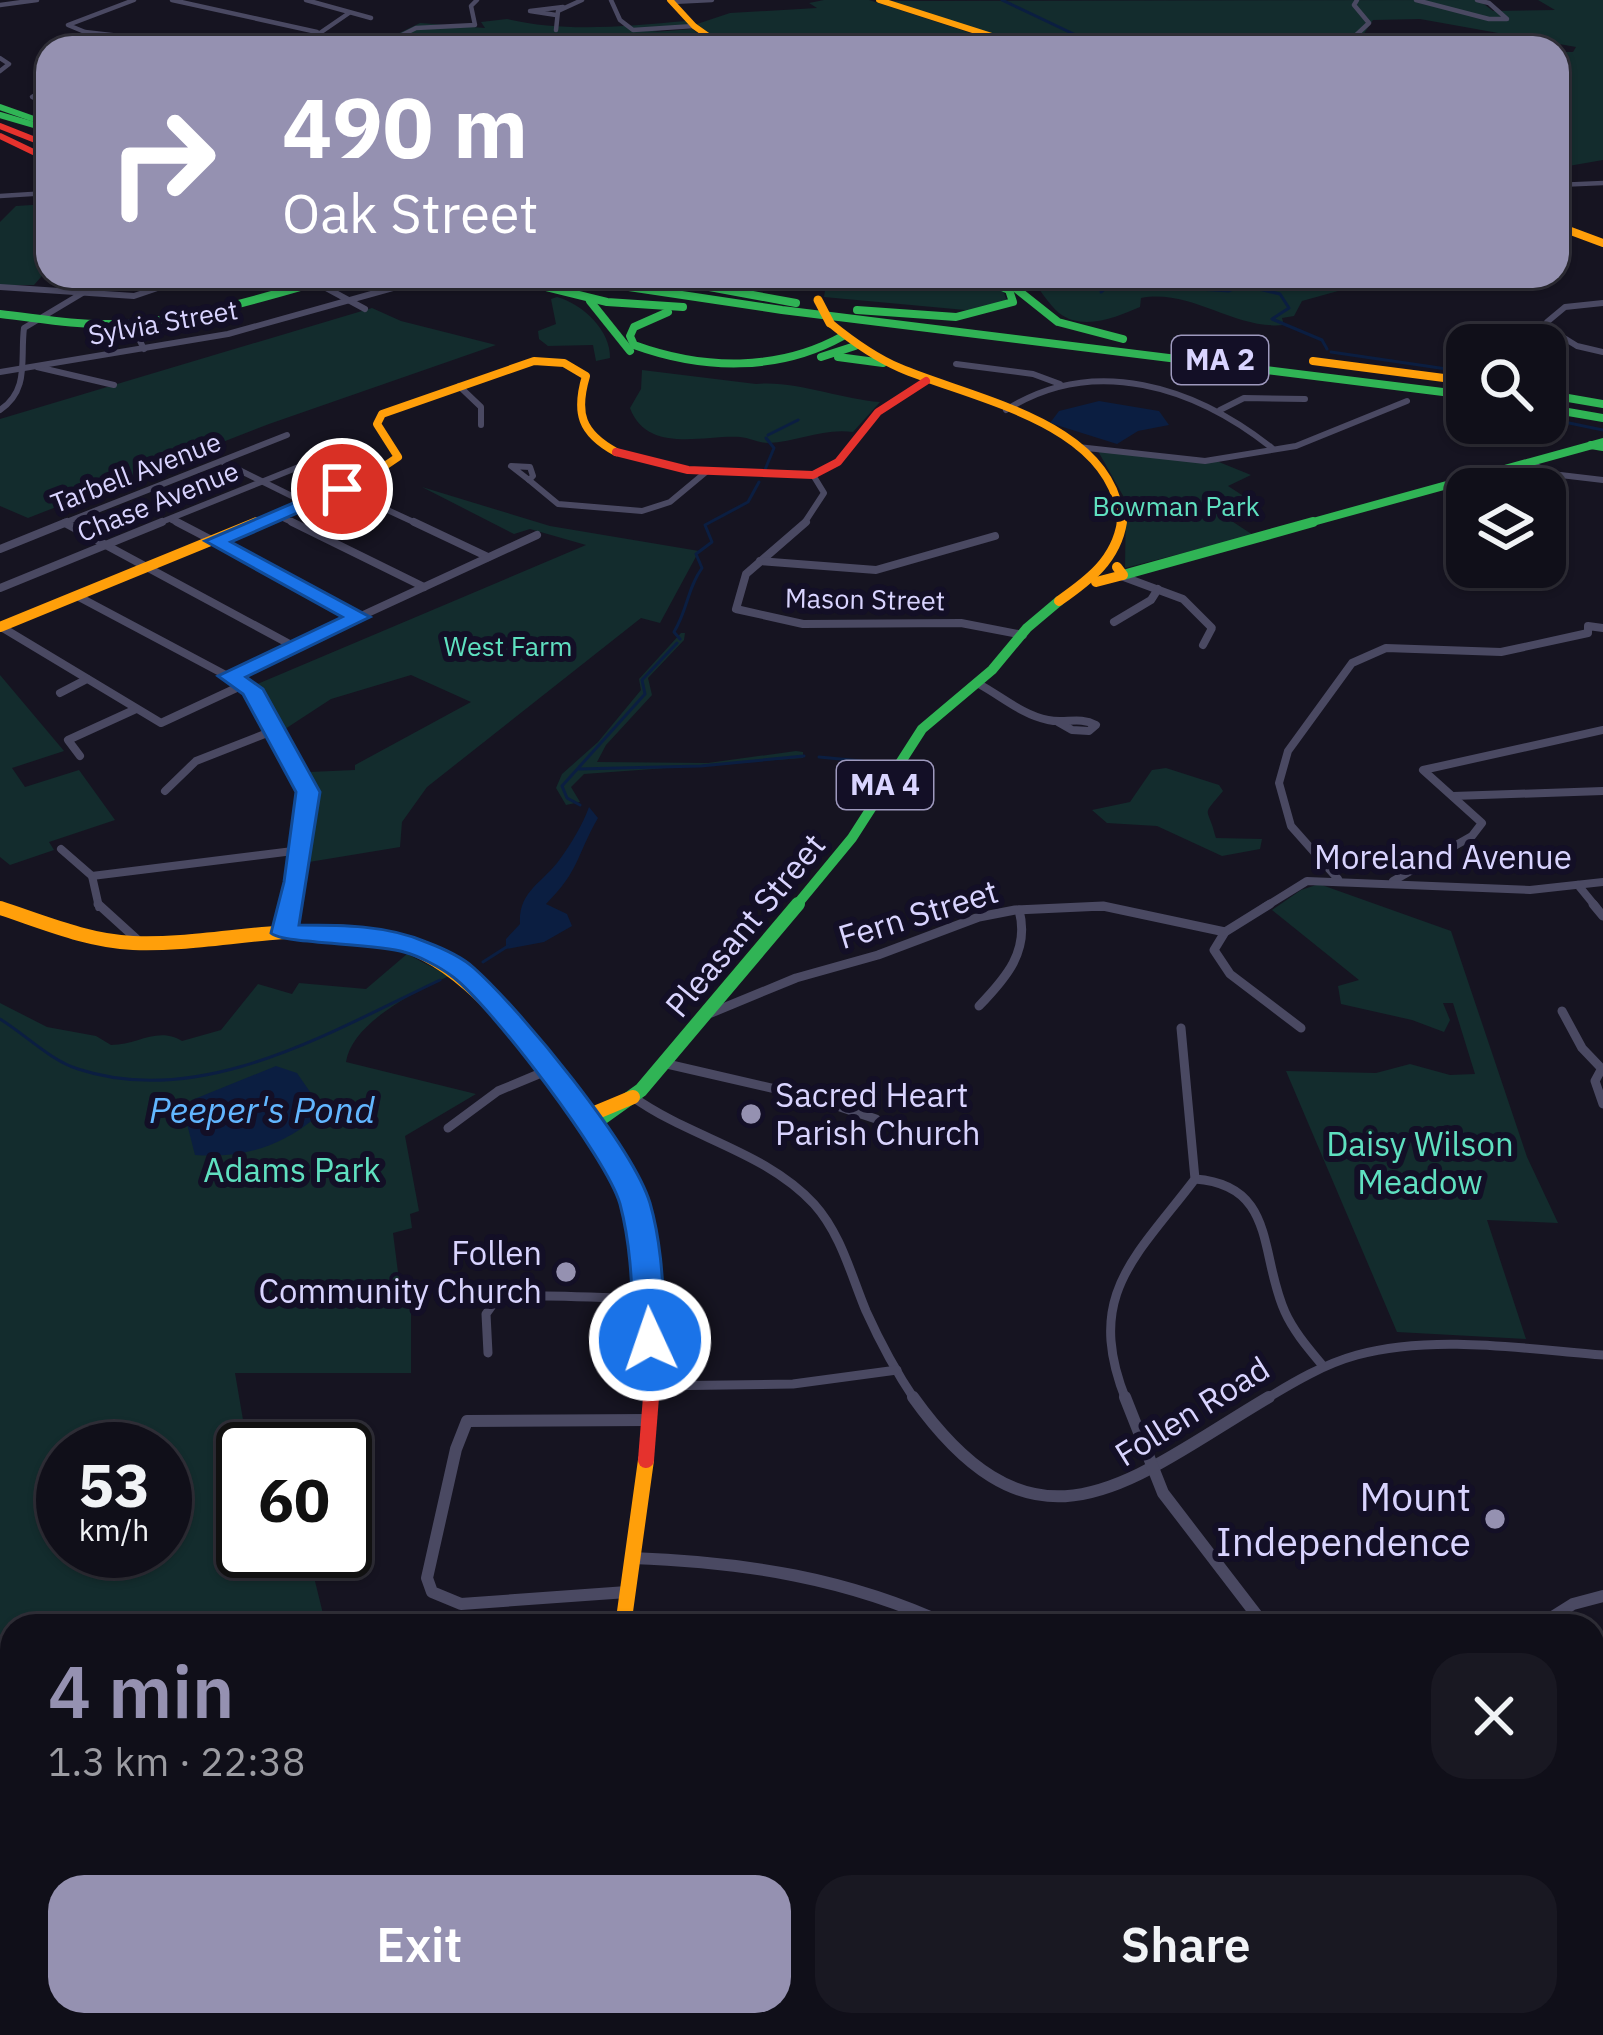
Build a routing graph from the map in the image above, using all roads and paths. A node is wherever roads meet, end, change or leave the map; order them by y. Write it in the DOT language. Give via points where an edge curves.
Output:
graph roads {
  1 [pos="37,0"];
  2 [pos="134,0"];
  3 [pos="172,0"];
  4 [pos="306,0"];
  5 [pos="478,0"];
  6 [pos="582,0"];
  7 [pos="611,0"];
  8 [pos="712,0"];
  9 [pos="879,0"];
  10 [pos="1357,0"];
  11 [pos="1416,0"];
  12 [pos="1477,0"];
  13 [pos="671,1"];
  14 [pos="0,4"];
  15 [pos="562,7"];
  16 [pos="349,13"];
  17 [pos="556,15"];
  18 [pos="371,18"];
  19 [pos="694,26"];
  20 [pos="556,30"];
  21 [pos="317,32"];
  22 [pos="137,36"];
  23 [pos="312,36"];
  24 [pos="399,36"];
  25 [pos="708,36"];
  26 [pos="992,36"];
  27 [pos="1356,36"];
  28 [pos="0,54"];
  29 [pos="0,71"];
  30 [pos="0,116"];
  31 [pos="36,129"];
  32 [pos="1603,183"];
  33 [pos="1569,184"];
  34 [pos="36,194"];
  35 [pos="0,196"];
  36 [pos="1569,230"];
  37 [pos="1603,243"];
  38 [pos="0,287"];
  39 [pos="89,288"];
  40 [pos="158,288"];
  41 [pos="296,288"];
  42 [pos="325,288"];
  43 [pos="393,288"];
  44 [pos="548,288"];
  45 [pos="640,288"];
  46 [pos="761,288"];
  47 [pos="773,288"];
  48 [pos="1004,288"];
  49 [pos="1017,288"];
  50 [pos="82,292"];
  51 [pos="814,292"];
  52 [pos="585,297"];
  53 [pos="348,301"];
  54 [pos="1603,303"];
  55 [pos="703,308"];
  56 [pos="365,309"];
  57 [pos="0,314"];
  58 [pos="834,316"];
  59 [pos="37,317"];
  60 [pos="865,320"];
  61 [pos="131,323"];
  62 [pos="849,341"];
  63 [pos="1142,342"];
  64 [pos="144,349"];
  65 [pos="1603,352"];
  66 [pos="825,357"];
  67 [pos="884,363"];
  68 [pos="956,364"];
  69 [pos="34,366"];
  70 [pos="0,368"];
  71 [pos="22,368"];
  72 [pos="1446,379"];
  73 [pos="926,381"];
  74 [pos="1060,384"];
  75 [pos="114,386"];
  76 [pos="460,386"];
  77 [pos="1446,392"];
  78 [pos="1566,398"];
  79 [pos="1305,399"];
  80 [pos="1407,401"];
  81 [pos="1603,404"];
  82 [pos="0,410"];
  83 [pos="1006,410"];
  84 [pos="1220,410"];
  85 [pos="1566,412"];
  86 [pos="1603,418"];
  87 [pos="481,425"];
  88 [pos="287,435"];
  89 [pos="1599,445"];
  90 [pos="1078,447"];
  91 [pos="1272,448"];
  92 [pos="331,454"];
  93 [pos="223,462"];
  94 [pos="1528,462"];
  95 [pos="1513,468"];
  96 [pos="706,472"];
  97 [pos="813,475"];
  98 [pos="529,480"];
  99 [pos="1603,480"];
  100 [pos="264,482"];
  101 [pos="342,489"];
  102 [pos="1446,491"];
  103 [pos="306,503"];
  104 [pos="277,515"];
  105 [pos="171,520"];
  106 [pos="64,523"];
  107 [pos="536,535"];
  108 [pos="995,536"];
  109 [pos="215,541"];
  110 [pos="105,546"];
  111 [pos="0,549"];
  112 [pos="488,557"];
  113 [pos="758,561"];
  114 [pos="147,569"];
  115 [pos="1115,572"];
  116 [pos="424,587"];
  117 [pos="0,588"];
  118 [pos="1158,589"];
  119 [pos="79,597"];
  120 [pos="359,617"];
  121 [pos="1114,622"];
  122 [pos="1,628"];
  123 [pos="1603,631"];
  124 [pos="1022,634"];
  125 [pos="1203,645"];
  126 [pos="295,647"];
  127 [pos="230,676"];
  128 [pos="87,679"];
  129 [pos="977,683"];
  130 [pos="244,684"];
  131 [pos="60,693"];
  132 [pos="136,709"];
  133 [pos="1058,722"];
  134 [pos="275,730"];
  135 [pos="1603,730"];
  136 [pos="80,756"];
  137 [pos="165,791"];
  138 [pos="1603,791"];
  139 [pos="1454,796"];
  140 [pos="61,849"];
  141 [pos="301,850"];
  142 [pos="92,876"];
  143 [pos="1338,879"];
  144 [pos="1393,881"];
  145 [pos="1603,882"];
  146 [pos="1578,885"];
  147 [pos="0,908"];
  148 [pos="1019,910"];
  149 [pos="1603,916"];
  150 [pos="1225,932"];
  151 [pos="284,933"];
  152 [pos="141,943"];
  153 [pos="979,1006"];
  154 [pos="1562,1011"];
  155 [pos="705,1015"];
  156 [pos="1181,1028"];
  157 [pos="1301,1028"];
  158 [pos="665,1063"];
  159 [pos="1602,1070"];
  160 [pos="546,1071"];
  161 [pos="633,1096"];
  162 [pos="1603,1104"];
  163 [pos="876,1119"];
  164 [pos="589,1121"];
  165 [pos="448,1128"];
  166 [pos="1195,1179"];
  167 [pos="648,1298"];
  168 [pos="488,1353"];
  169 [pos="1603,1355"];
  170 [pos="1323,1366"];
  171 [pos="897,1370"];
  172 [pos="650,1386"];
  173 [pos="649,1420"];
  174 [pos="1154,1471"];
  175 [pos="632,1558"];
  176 [pos="626,1592"];
  177 [pos="1603,1596"];
  178 [pos="624,1614"];
  179 [pos="925,1614"];
  180 [pos="1256,1614"];
  181 [pos="1558,1614"];
  1 -- 14 [label="street"];
  2 -- 22 [label="street" via="68,25"];
  3 -- 21 [label="street"];
  4 -- 16 [label="street"];
  5 -- 24 [label="street" via="471,6 475,25"];
  6 -- 15 [label="street"];
  7 -- 19 [label="street" via="633,30"];
  8 -- 13 [label="street"];
  9 -- 26 [label="main road"];
  10 -- 27 [label="street" via="1369,23"];
  11 -- 12 [label="street" via="1507,19"];
  13 -- 19 [label="main road"];
  15 -- 17 [label="street"];
  15 -- 17 [label="street" via="530,11"];
  16 -- 18 [label="street"];
  16 -- 21 [label="street"];
  17 -- 20 [label="street"];
  19 -- 25 [label="main road"];
  21 -- 23 [label="street"];
  28 -- 29 [label="street" via="9,64"];
  30 -- 31 [label="main road"];
  32 -- 33 [label="street"];
  34 -- 35 [label="street"];
  36 -- 37 [label="main road"];
  38 -- 50 [label="street"];
  39 -- 50 [label="street"];
  40 -- 50 [label="street" via="134,296"];
  41 -- 61 [label="main road" via="230,309"];
  42 -- 53 [label="street"];
  43 -- 53 [label="street, Sylvia Street"];
  44 -- 52 [label="main road"];
  45 -- 60 [label="main road, MA 2"];
  46 -- 51 [label="main road"];
  47 -- 51 [label="main road"];
  48 -- 58 [label="main road" via="1012,304 994,312"];
  49 -- 63 [label="main road" via="1061,323"];
  50 -- 59 [label="street"];
  51 -- 58 [label="main road, bridge"];
  52 -- 55 [label="main road"];
  52 -- 66 [label="main road" via="626,348 651,360 710,365"];
  53 -- 56 [label="street"];
  53 -- 64 [label="street, Sylvia Street"];
  54 -- 65 [label="street" via="1565,307 1547,322 1562,340"];
  55 -- 60 [label="main road"];
  55 -- 62 [label="main road" via="646,319 631,340 658,356 708,361"];
  57 -- 59 [label="main road"];
  58 -- 62 [label="main road"];
  58 -- 63 [label="main road, MA 2"];
  59 -- 61 [label="main road"];
  59 -- 71 [label="street" via="22,330"];
  60 -- 77 [label="main road, MA 2"];
  61 -- 64 [label="street"];
  62 -- 66 [label="main road"];
  62 -- 67 [label="main road"];
  63 -- 72 [label="main road, MA 2"];
  64 -- 69 [label="street, Sylvia Street"];
  66 -- 67 [label="main road"];
  67 -- 73 [label="main road"];
  68 -- 74 [label="street"];
  69 -- 71 [label="street, Sylvia Street"];
  69 -- 75 [label="street"];
  70 -- 71 [label="street, Sylvia Street"];
  71 -- 82 [label="street" via="18,397"];
  73 -- 83 [label="main road"];
  73 -- 97 [label="main road" via="880,410 835,466"];
  74 -- 83 [label="street" via="1025,394"];
  74 -- 84 [label="street" via="1135,385"];
  76 -- 87 [label="street" via="481,407"];
  76 -- 96 [label="main road" via="534,362 571,365 586,376 576,400 580,422 604,446 642,464"];
  76 -- 101 [label="main road" via="382,414 377,424 398,457"];
  78 -- 81 [label="main road"];
  79 -- 84 [label="street" via="1256,396"];
  80 -- 91 [label="street"];
  83 -- 90 [label="main road"];
  84 -- 91 [label="street"];
  85 -- 86 [label="main road"];
  88 -- 93 [label="street, Tarbell Avenue"];
  89 -- 94 [label="main road, Pleasant Street"];
  90 -- 91 [label="street" via="1190,461"];
  90 -- 115 [label="main road" via="1116,489"];
  92 -- 100 [label="street, Chase Avenue"];
  93 -- 100 [label="street"];
  93 -- 106 [label="street, Tarbell Avenue"];
  94 -- 95 [label="main road, Pleasant Street"];
  94 -- 99 [label="street" via="1552,474"];
  96 -- 97 [label="main road"];
  96 -- 98 [label="street" via="670,502 642,511 558,503"];
  97 -- 113 [label="street, Mason Street" via="824,493 818,509"];
  100 -- 103 [label="street"];
  100 -- 105 [label="street, Chase Avenue"];
  101 -- 103 [label="main road"];
  101 -- 112 [label="street"];
  102 -- 115 [label="main road, Pleasant Street"];
  103 -- 104 [label="main road"];
  104 -- 109 [label="main road"];
  104 -- 116 [label="street"];
  105 -- 109 [label="street"];
  105 -- 110 [label="street, Chase Avenue"];
  106 -- 110 [label="street"];
  106 -- 111 [label="street, Tarbell Avenue"];
  107 -- 112 [label="street"];
  108 -- 113 [label="street" via="876,570"];
  109 -- 114 [label="main road"];
  109 -- 120 [label="street"];
  110 -- 114 [label="street"];
  110 -- 117 [label="street, Chase Avenue"];
  112 -- 116 [label="street"];
  113 -- 124 [label="street, Mason Street" via="736,599 745,614 840,625 961,622"];
  114 -- 119 [label="main road"];
  114 -- 126 [label="street"];
  115 -- 118 [label="street"];
  115 -- 124 [label="main road, Pleasant Street / MA 4"];
  116 -- 120 [label="street"];
  118 -- 121 [label="street"];
  118 -- 125 [label="street" via="1207,617"];
  119 -- 122 [label="main road"];
  119 -- 127 [label="street"];
  120 -- 126 [label="street"];
  122 -- 128 [label="street"];
  123 -- 143 [label="street" via="1501,652 1386,648 1352,663 1288,751 1279,783 1291,826"];
  124 -- 129 [label="main road, Pleasant Street / MA 4"];
  126 -- 127 [label="street"];
  127 -- 130 [label="street"];
  128 -- 131 [label="street"];
  128 -- 132 [label="street"];
  129 -- 133 [label="street"];
  129 -- 155 [label="main road, Pleasant Street / MA 4" via="908,744 866,819"];
  130 -- 132 [label="street" via="160,723"];
  130 -- 134 [label="street"];
  132 -- 136 [label="street" via="68,740"];
  134 -- 137 [label="street" via="196,761"];
  134 -- 141 [label="street" via="308,792"];
  135 -- 139 [label="street" via="1423,770"];
  138 -- 139 [label="street"];
  139 -- 144 [label="street" via="1478,816 1479,829"];
  140 -- 142 [label="street"];
  141 -- 142 [label="street"];
  141 -- 151 [label="street"];
  142 -- 152 [label="street" via="99,909"];
  143 -- 144 [label="street, Moreland Avenue"];
  143 -- 150 [label="street, Moreland Avenue" via="1299,884"];
  144 -- 146 [label="street, Moreland Avenue" via="1521,890"];
  145 -- 146 [label="street, Moreland Avenue"];
  146 -- 149 [label="street"];
  147 -- 152 [label="main road"];
  148 -- 150 [label="street, Fern Street" via="1102,905"];
  148 -- 153 [label="street" via="1026,929 1010,974"];
  148 -- 155 [label="street, Fern Street" via="796,978"];
  150 -- 157 [label="street" via="1214,950 1221,965"];
  151 -- 152 [label="main road"];
  151 -- 160 [label="main road" via="387,938 440,956 493,1004"];
  154 -- 159 [label="street"];
  155 -- 158 [label="main road, Pleasant Street / MA 4"];
  156 -- 166 [label="street"];
  158 -- 161 [label="main road, Pleasant Street / MA 4"];
  158 -- 163 [label="street"];
  159 -- 162 [label="street" via="1595,1081"];
  160 -- 164 [label="main road"];
  160 -- 165 [label="street" via="498,1091"];
  161 -- 164 [label="main road, Pleasant Street"];
  161 -- 171 [label="street, Follen Road" via="662,1118 769,1165 814,1204"];
  164 -- 167 [label="main road" via="634,1199"];
  166 -- 170 [label="street" via="1219,1180 1257,1211 1284,1310"];
  166 -- 174 [label="street" via="1119,1280 1107,1329"];
  167 -- 168 [label="street" via="496,1300 486,1314"];
  167 -- 172 [label="main road"];
  169 -- 170 [label="street, Follen Road" via="1394,1350"];
  170 -- 174 [label="street, Follen Road"];
  171 -- 172 [label="street" via="793,1384"];
  171 -- 174 [label="street, Follen Road" via="971,1462 1006,1485 1049,1498 1092,1498"];
  172 -- 173 [label="main road"];
  173 -- 175 [label="main road"];
  173 -- 176 [label="street" via="467,1421 427,1577 433,1592 461,1604"];
  174 -- 180 [label="street"];
  175 -- 176 [label="main road"];
  175 -- 179 [label="street" via="808,1575"];
  176 -- 178 [label="main road"];
  177 -- 181 [label="street"];
}
